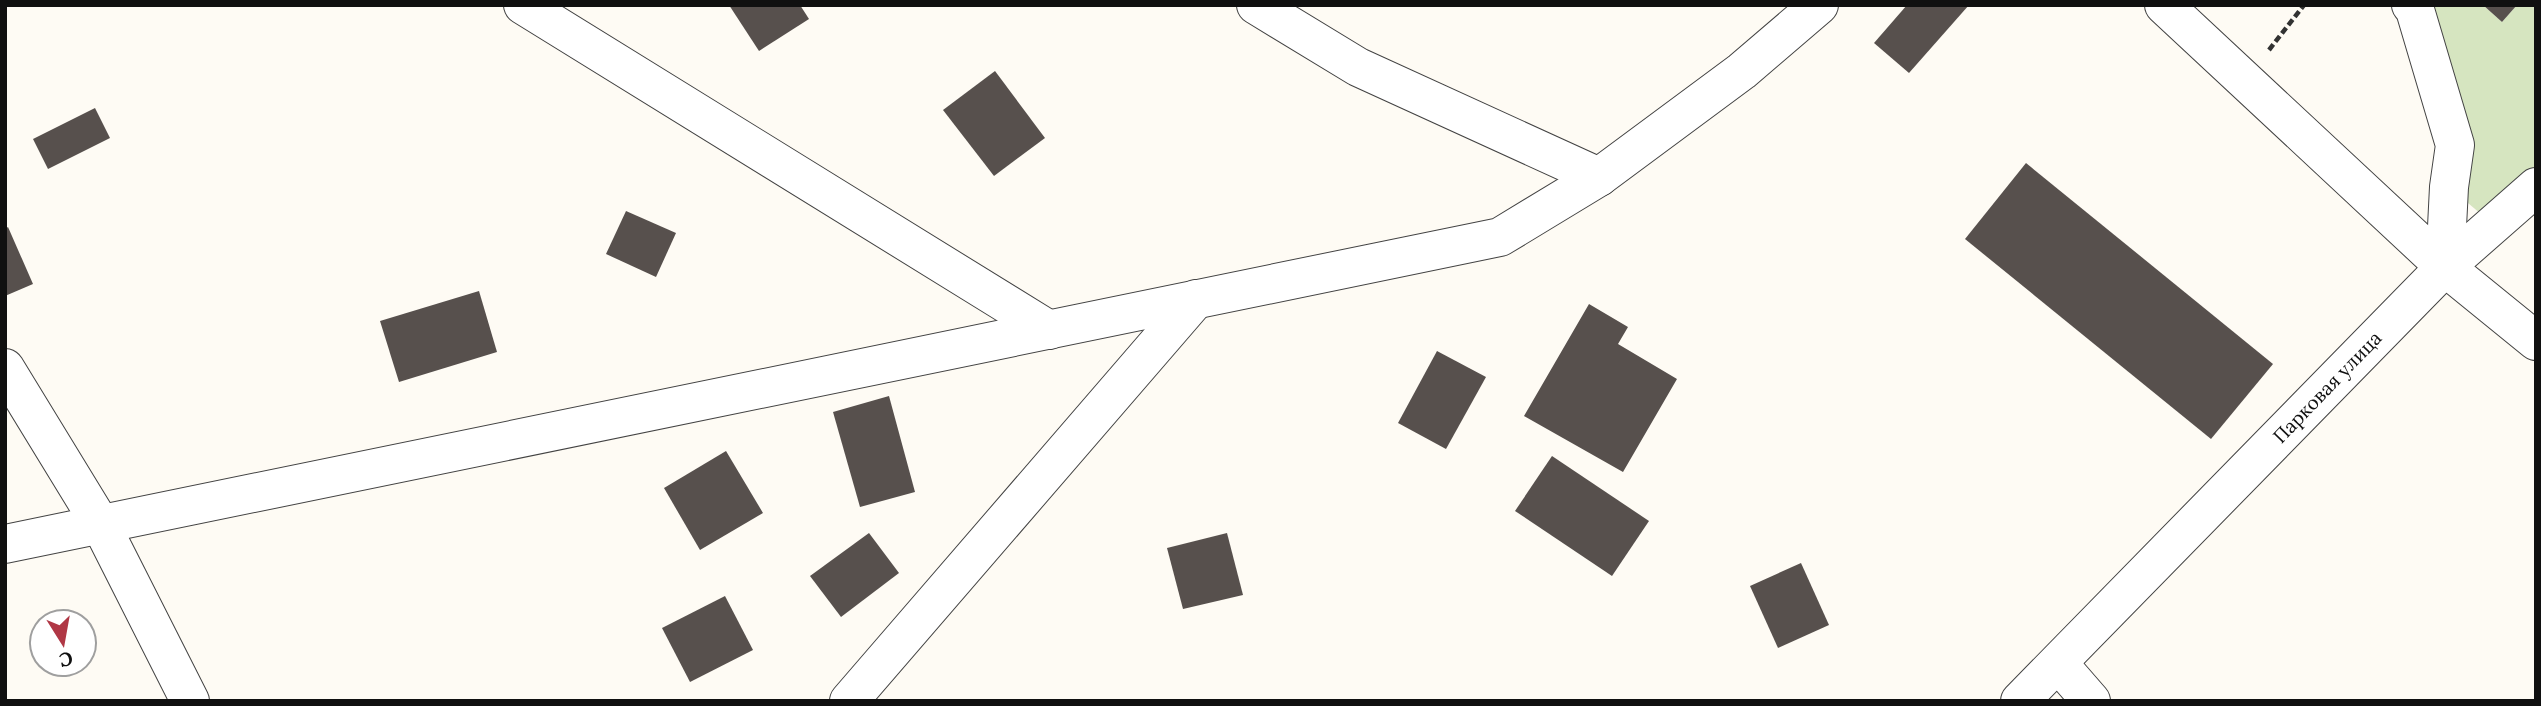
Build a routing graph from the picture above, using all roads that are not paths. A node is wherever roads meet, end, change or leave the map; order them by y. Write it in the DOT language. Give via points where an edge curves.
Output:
graph roads {
  1 [pos="523,5"];
  2 [pos="1256,5"];
  3 [pos="1819,5"];
  4 [pos="2164,5"];
  5 [pos="2411,5"];
  6 [pos="1599,177"];
  7 [pos="2536,187"];
  8 [pos="2445,267"];
  9 [pos="1196,299"];
  10 [pos="1049,330"];
  11 [pos="2536,341"];
  12 [pos="5,368"];
  13 [pos="101,525"];
  14 [pos="5,544"];
  15 [pos="2058,663"];
  16 [pos="190,701"];
  17 [pos="849,701"];
  18 [pos="2021,701"];
  19 [pos="2091,701"];
  1 -- 10 [label="street"];
  2 -- 6 [label="street" via="1358,67"];
  3 -- 6 [label="street" via="1742,71"];
  4 -- 8 [label="street"];
  5 -- 8 [label="street" via="2455,145"];
  6 -- 9 [label="street" via="1500,237"];
  7 -- 8 [label="street, Парковая улица"];
  8 -- 11 [label="street"];
  8 -- 15 [label="street, Парковая улица"];
  9 -- 10 [label="street"];
  9 -- 17 [label="street"];
  10 -- 13 [label="street"];
  12 -- 13 [label="street"];
  13 -- 14 [label="street"];
  13 -- 16 [label="street"];
  15 -- 18 [label="street, Парковая улица"];
  15 -- 19 [label="street"];
}
